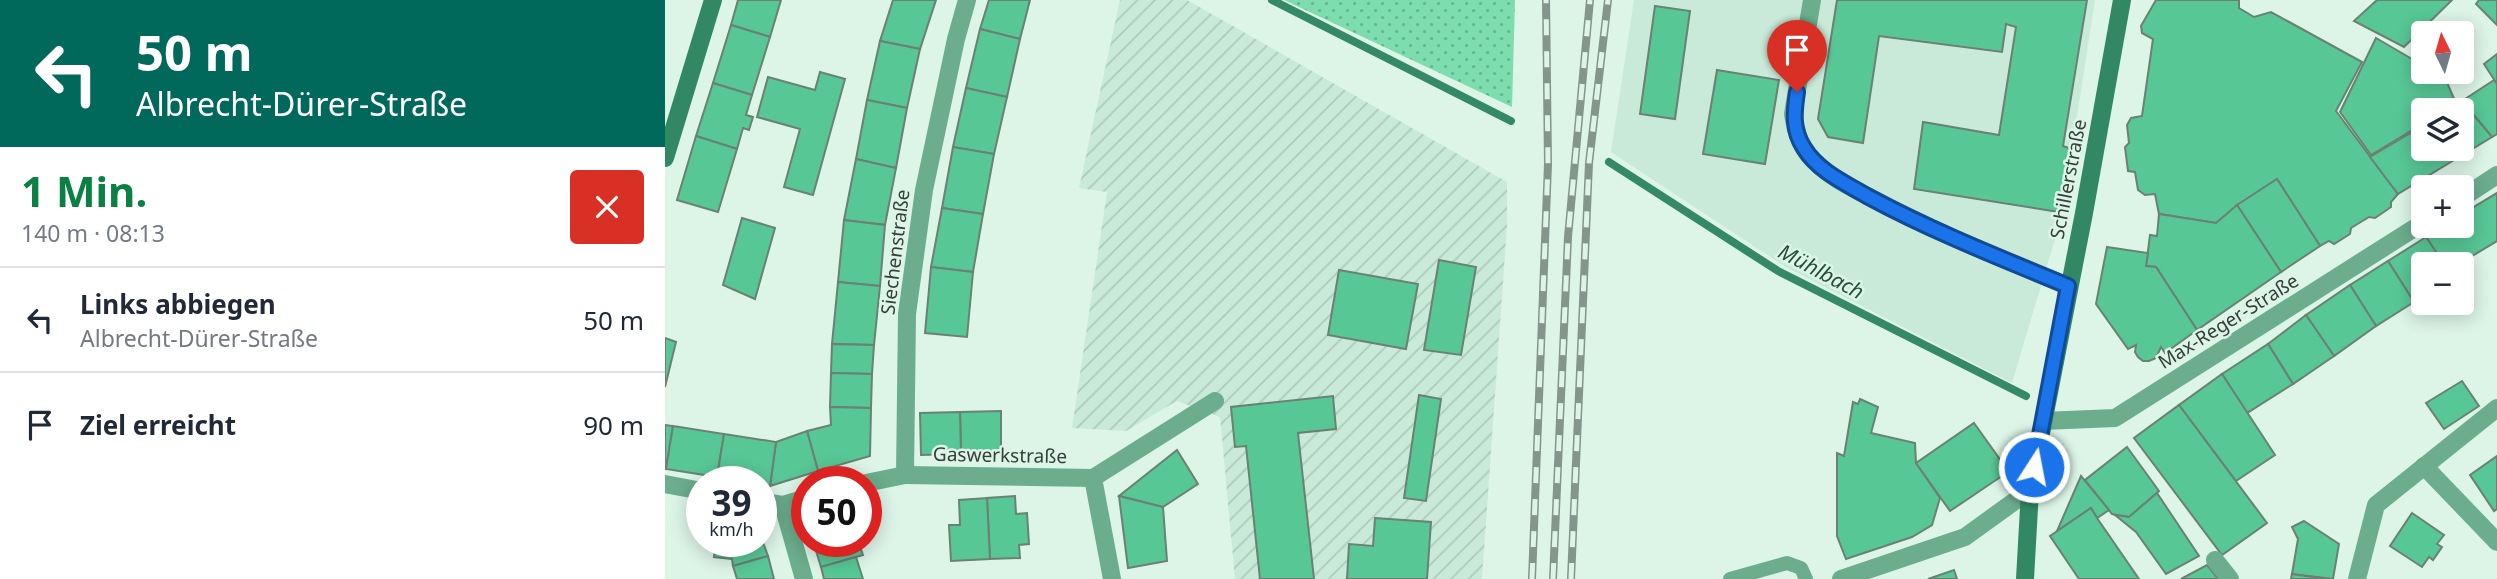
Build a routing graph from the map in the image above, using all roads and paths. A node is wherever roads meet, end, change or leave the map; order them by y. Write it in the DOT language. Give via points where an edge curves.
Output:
graph roads {
  1 [pos="713,0"];
  2 [pos="967,0"];
  3 [pos="1812,0"];
  4 [pos="2122,0"];
  5 [pos="670,117"];
  6 [pos="665,158"];
  7 [pos="2497,176"];
  8 [pos="2474,190"];
  9 [pos="2411,230"];
  10 [pos="2068,286"];
  11 [pos="1215,401"];
  12 [pos="2497,408"];
  13 [pos="2043,421"];
  14 [pos="2424,466"];
  15 [pos="905,475"];
  16 [pos="1093,478"];
  17 [pos="882,480"];
  18 [pos="665,484"];
  19 [pos="686,488"];
  20 [pos="2030,490"];
  21 [pos="791,503"];
  22 [pos="777,504"];
  23 [pos="783,505"];
  24 [pos="2497,542"];
  25 [pos="2215,560"];
  26 [pos="804,579"];
  27 [pos="1112,579"];
  28 [pos="1730,579"];
  29 [pos="1806,579"];
  30 [pos="1841,579"];
  31 [pos="2025,579"];
  32 [pos="2230,579"];
  33 [pos="2357,579"];
  1 -- 5 [label="main road"];
  2 -- 15 [label="street, Siechenstraße" via="923,190 907,314"];
  3 -- 10 [label="street" via="1793,114 1803,148 1815,162 1907,218"];
  4 -- 10 [label="main road, Schillerstraße"];
  5 -- 6 [label="main road"];
  7 -- 8 [label="street"];
  9 -- 13 [label="street, Max-Reger-Straße" via="2115,418"];
  10 -- 13 [label="main road, Schillerstraße"];
  11 -- 16 [label="street, Gaswerkstraße"];
  12 -- 14 [label="street"];
  13 -- 20 [label="main road, Schillerstraße"];
  14 -- 24 [label="street"];
  14 -- 33 [label="street" via="2375,505"];
  15 -- 16 [label="street, Gaswerkstraße"];
  15 -- 17 [label="street"];
  16 -- 27 [label="street, Gaswerkstraße"];
  18 -- 19 [label="street"];
  20 -- 30 [label="street" via="1965,537"];
  20 -- 31 [label="main road, Schillerstraße"];
  21 -- 23 [label="street"];
  22 -- 23 [label="street"];
  23 -- 26 [label="street"];
  25 -- 32 [label="street"];
  28 -- 29 [label="lane" via="1787,563 1801,568"];
}
